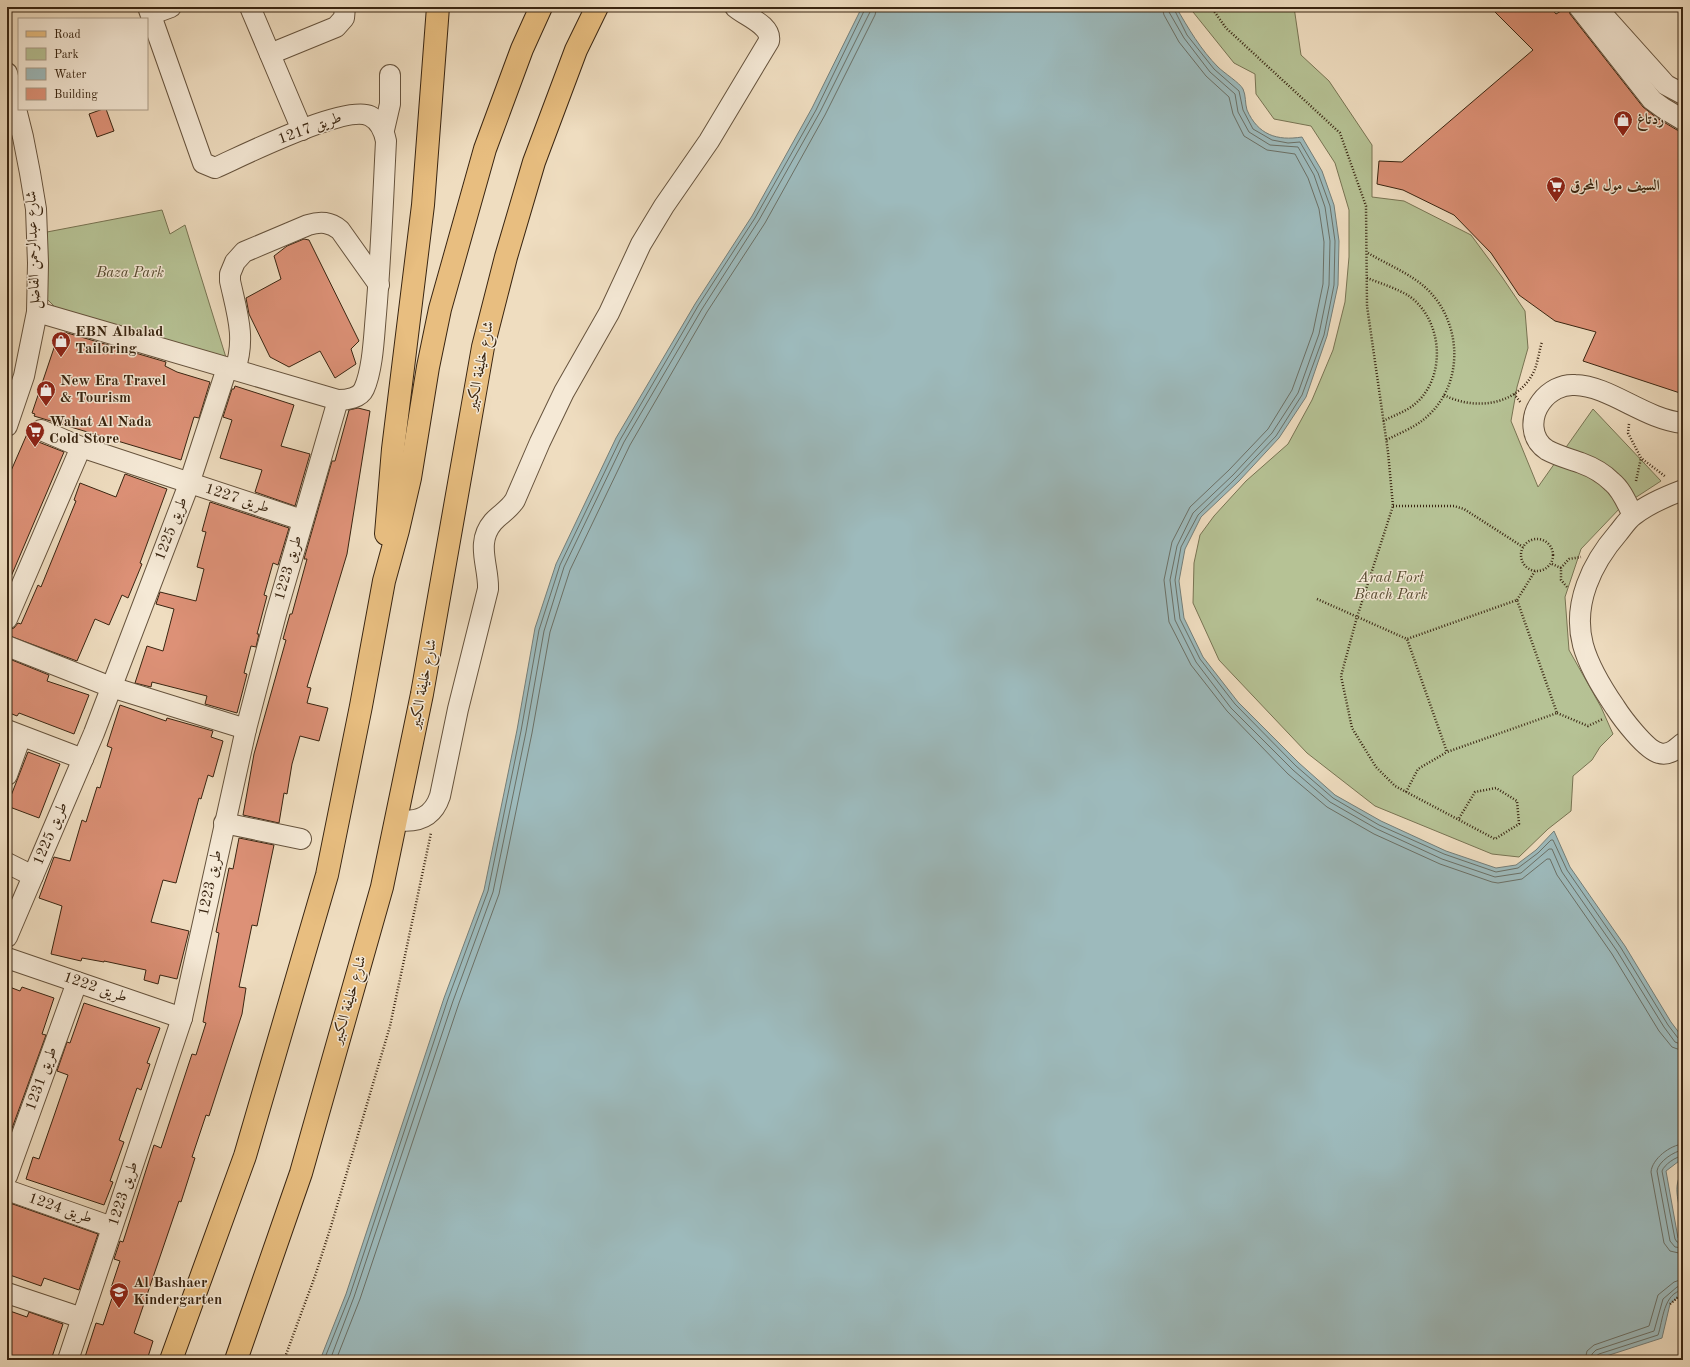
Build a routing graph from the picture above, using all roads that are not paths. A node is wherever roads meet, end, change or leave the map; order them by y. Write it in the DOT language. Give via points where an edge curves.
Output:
graph roads {
  1 [pos="171,7"];
  2 [pos="250,7"];
  3 [pos="345,7"];
  4 [pos="438,7"];
  5 [pos="541,7"];
  6 [pos="597,7"];
  7 [pos="735,7"];
  8 [pos="1579,7"];
  9 [pos="1596,7"];
  10 [pos="150,11"];
  11 [pos="270,54"];
  12 [pos="7,73"];
  13 [pos="390,75"];
  14 [pos="1683,94"];
  15 [pos="1683,120"];
  16 [pos="302,130"];
  17 [pos="384,130"];
  18 [pos="379,285"];
  19 [pos="37,312"];
  20 [pos="231,369"];
  21 [pos="338,400"];
  22 [pos="1683,423"];
  23 [pos="7,426"];
  24 [pos="41,430"];
  25 [pos="81,447"];
  26 [pos="189,484"];
  27 [pos="1683,490"];
  28 [pos="1633,515"];
  29 [pos="302,520"];
  30 [pos="384,582"];
  31 [pos="7,618"];
  32 [pos="7,646"];
  33 [pos="111,687"];
  34 [pos="246,729"];
  35 [pos="14,733"];
  36 [pos="1683,744"];
  37 [pos="83,759"];
  38 [pos="7,775"];
  39 [pos="396,820"];
  40 [pos="224,823"];
  41 [pos="302,839"];
  42 [pos="7,863"];
  43 [pos="33,876"];
  44 [pos="7,937"];
  45 [pos="7,958"];
  46 [pos="77,982"];
  47 [pos="182,1018"];
  48 [pos="7,1176"];
  49 [pos="7,1190"];
  50 [pos="112,1227"];
  51 [pos="7,1293"];
  52 [pos="82,1318"];
  53 [pos="68,1360"];
  54 [pos="172,1360"];
  55 [pos="236,1360"];
  1 -- 10 [label="street, طريق 1217"];
  2 -- 11 [label="street"];
  3 -- 11 [label="street" via="344,18 336,27"];
  4 -- 30 [label="main road" via="423,205 393,449"];
  5 -- 30 [label="main road" via="522,49 485,149 455,251 428,367 410,478"];
  6 -- 39 [label="main road, شارع خليفة الكبير" via="576,50 534,162 483,347 424,687"];
  7 -- 39 [label="street" via="767,29 768,44 709,141 641,244 609,313 564,392 515,500 511,507 492,523 484,538 483,555 488,572 488,590 437,806 414,821"];
  8 -- 15 [label="street" via="1652,100"];
  9 -- 14 [label="street" via="1666,85"];
  10 -- 16 [label="street, طريق 1217" via="203,163 214,168"];
  11 -- 16 [label="street"];
  12 -- 19 [label="street, شارع عبدالرحمن الفاضل" via="23,137 36,209"];
  13 -- 17 [label="street" via="390,104"];
  16 -- 17 [label="street, طريق 1217" via="333,119 363,114 371,116"];
  17 -- 18 [label="street" via="386,141"];
  18 -- 20 [label="street, طريق 1225" via="340,230 325,222 316,222 244,252 235,262 230,274 241,333 240,352"];
  18 -- 21 [label="street" via="370,366 364,390 357,396"];
  19 -- 20 [label="street"];
  19 -- 23 [label="street, شارع عبدالرحمن الفاضل" via="24,376"];
  20 -- 21 [label="street"];
  20 -- 26 [label="street, طريق 1225"];
  21 -- 29 [label="street, طريق 1223"];
  22 -- 28 [label="street" via="1655,416 1599,390 1575,385 1563,386 1553,391 1542,400 1536,410 1534,430 1546,449 1582,463 1613,482"];
  24 -- 25 [label="street, طريق 1227"];
  25 -- 26 [label="street, طريق 1227"];
  25 -- 31 [label="street"];
  26 -- 29 [label="street, طريق 1227"];
  26 -- 33 [label="street, طريق 1225"];
  27 -- 28 [label="street"];
  28 -- 36 [label="street" via="1606,546 1586,587 1581,610 1583,645 1603,689 1618,713 1652,750 1658,753 1670,752"];
  29 -- 34 [label="street, طريق 1223"];
  30 -- 54 [label="main road" via="362,706 327,875 246,1156"];
  32 -- 33 [label="street"];
  33 -- 34 [label="street"];
  33 -- 37 [label="street, طريق 1225"];
  34 -- 40 [label="street, طريق 1223"];
  35 -- 37 [label="street"];
  35 -- 38 [label="street"];
  37 -- 43 [label="street, طريق 1225"];
  39 -- 55 [label="main road, شارع خليفة الكبير" via="382,887 301,1173"];
  40 -- 41 [label="street"];
  40 -- 47 [label="street, طريق 1223"];
  42 -- 43 [label="street"];
  43 -- 44 [label="street, طريق 1225"];
  45 -- 46 [label="street, طريق 1222"];
  46 -- 47 [label="street, طريق 1222"];
  46 -- 48 [label="street, طريق 1231"];
  47 -- 50 [label="street, طريق 1223"];
  49 -- 50 [label="street, طريق 1224"];
  50 -- 52 [label="street, طريق 1223"];
  51 -- 52 [label="street"];
  52 -- 53 [label="street, طريق 1223"];
}
